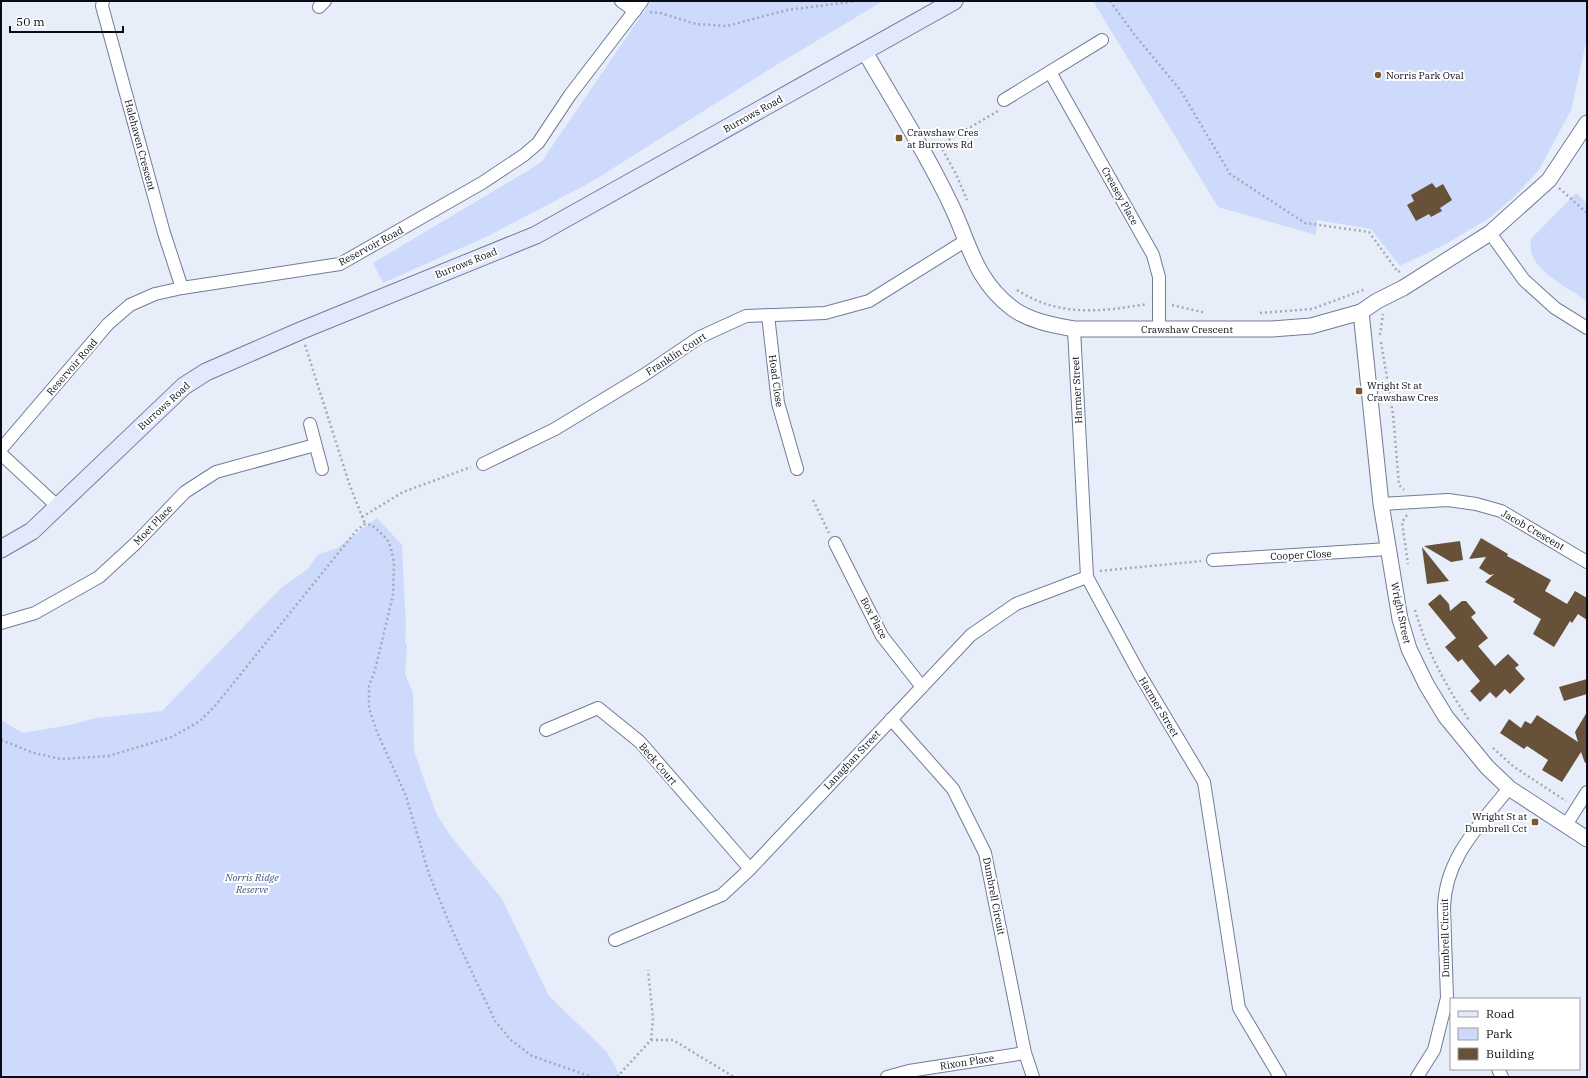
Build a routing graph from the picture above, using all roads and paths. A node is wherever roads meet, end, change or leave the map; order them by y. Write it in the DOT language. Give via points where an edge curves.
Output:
graph roads {
  1 [pos="103,1"];
  2 [pos="621,1"];
  3 [pos="857,1"];
  4 [pos="954,1"];
  5 [pos="1110,1"];
  6 [pos="638,6"];
  7 [pos="1102,40"];
  8 [pos="865,52"];
  9 [pos="1050,72"];
  10 [pos="1002,105"];
  11 [pos="1587,123"];
  12 [pos="940,145"];
  13 [pos="924,154"];
  14 [pos="1549,180"];
  15 [pos="968,203"];
  16 [pos="1587,213"];
  17 [pos="1490,233"];
  18 [pos="965,241"];
  19 [pos="1405,268"];
  20 [pos="1010,286"];
  21 [pos="182,288"];
  22 [pos="1377,301"];
  23 [pos="1159,304"];
  24 [pos="1361,312"];
  25 [pos="1253,313"];
  26 [pos="1210,314"];
  27 [pos="768,315"];
  28 [pos="1587,328"];
  29 [pos="1074,329"];
  30 [pos="1159,329"];
  31 [pos="300,331"];
  32 [pos="310,424"];
  33 [pos="315,445"];
  34 [pos="1,449"];
  35 [pos="1,454"];
  36 [pos="483,464"];
  37 [pos="322,469"];
  38 [pos="797,469"];
  39 [pos="813,500"];
  40 [pos="1408,502"];
  41 [pos="1381,504"];
  42 [pos="57,506"];
  43 [pos="362,517"];
  44 [pos="365,524"];
  45 [pos="833,540"];
  46 [pos="1,549"];
  47 [pos="1388,549"];
  48 [pos="1213,560"];
  49 [pos="1201,561"];
  50 [pos="1587,562"];
  51 [pos="1408,567"];
  52 [pos="1092,574"];
  53 [pos="1413,604"];
  54 [pos="1,623"];
  55 [pos="922,687"];
  56 [pos="891,719"];
  57 [pos="1471,722"];
  58 [pos="546,730"];
  59 [pos="1,740"];
  60 [pos="1489,745"];
  61 [pos="1509,788"];
  62 [pos="1587,792"];
  63 [pos="1579,804"];
  64 [pos="1566,825"];
  65 [pos="1587,839"];
  66 [pos="750,869"];
  67 [pos="615,940"];
  68 [pos="648,970"];
  69 [pos="1446,1025"];
  70 [pos="651,1040"];
  71 [pos="1025,1053"];
  72 [pos="592,1077"];
  73 [pos="617,1077"];
  74 [pos="734,1077"];
  75 [pos="887,1077"];
  76 [pos="1033,1077"];
  77 [pos="1280,1077"];
  78 [pos="1417,1077"];
  1 -- 21 [label="street, Halehaven Crescent" via="102,6 164,233"];
  2 -- 6 [label="street"];
  3 -- 6 [label="path" via="787,10 727,26 696,24"];
  4 -- 8 [label="main road, Burrows Road"];
  5 -- 19 [label="path" via="1181,90 1230,174 1305,223 1369,232 1398,272"];
  6 -- 21 [label="street, Reservoir Road" via="570,95 538,143 482,183 340,264"];
  7 -- 9 [label="street"];
  8 -- 13 [label="street, Crawshaw Crescent"];
  8 -- 31 [label="main road, Burrows Road" via="536,235"];
  9 -- 10 [label="street"];
  9 -- 23 [label="street, Creasey Place" via="1153,255 1158,277"];
  10 -- 12 [label="path"];
  11 -- 14 [label="street, Crawshaw Crescent"];
  12 -- 13 [label="path"];
  12 -- 15 [label="path"];
  13 -- 18 [label="street, Crawshaw Crescent" via="952,205"];
  14 -- 16 [label="path"];
  14 -- 17 [label="street, Crawshaw Crescent"];
  17 -- 22 [label="street, Crawshaw Crescent" via="1403,288"];
  17 -- 28 [label="street" via="1524,280 1555,308"];
  18 -- 27 [label="street, Franklin Court" via="869,301 825,313"];
  18 -- 29 [label="street, Crawshaw Crescent" via="983,278 1012,308 1044,323"];
  20 -- 23 [label="path" via="1029,298 1056,308 1103,312"];
  21 -- 34 [label="street, Reservoir Road" via="155,294 130,305 119,314"];
  22 -- 24 [label="street, Crawshaw Crescent"];
  22 -- 25 [label="path" via="1369,288 1312,309"];
  22 -- 40 [label="path" via="1383,314 1380,335 1393,414 1399,485 1407,494"];
  23 -- 26 [label="path"];
  23 -- 30 [label="street, Creasey Place"];
  24 -- 30 [label="street, Crawshaw Crescent" via="1311,326 1272,329"];
  24 -- 41 [label="street, Wright Street"];
  27 -- 36 [label="street, Franklin Court" via="746,316 700,337 644,375 555,429"];
  27 -- 38 [label="street, Hoad Close" via="778,403"];
  29 -- 30 [label="street, Crawshaw Crescent"];
  29 -- 52 [label="street, Harmer Street"];
  31 -- 42 [label="main road, Burrows Road" via="206,372 184,386"];
  31 -- 43 [label="path"];
  32 -- 33 [label="street"];
  33 -- 37 [label="street"];
  33 -- 54 [label="street, Moet Place" via="216,472 185,492 99,577 35,613"];
  35 -- 42 [label="street"];
  36 -- 43 [label="path" via="403,492"];
  39 -- 45 [label="path"];
  40 -- 41 [label="street, Jacob Crescent"];
  40 -- 50 [label="street, Jacob Crescent" via="1448,500 1501,511"];
  40 -- 51 [label="path" via="1409,512 1402,522"];
  41 -- 47 [label="street, Wright Street"];
  42 -- 46 [label="main road, Burrows Road" via="32,531"];
  43 -- 44 [label="path"];
  44 -- 59 [label="path" via="347,541 215,706 190,727 172,737 108,756 61,759 34,753"];
  44 -- 72 [label="path" via="372,524 387,539 394,563 393,595 376,670 369,686 369,708 406,796 429,874 495,1021 511,1040 532,1056"];
  45 -- 55 [label="street, Box Place" via="882,636"];
  47 -- 48 [label="street, Cooper Close"];
  47 -- 61 [label="street, Wright Street" via="1400,619 1409,649 1426,684 1467,744"];
  49 -- 52 [label="path"];
  52 -- 55 [label="street, Lanaghan Street" via="1016,604 971,635"];
  52 -- 77 [label="street, Harmer Street" via="1139,673 1204,782 1239,1008"];
  53 -- 57 [label="path" via="1435,664 1453,697"];
  55 -- 56 [label="street, Lanaghan Street"];
  56 -- 66 [label="street, Lanaghan Street"];
  56 -- 71 [label="street, Dumbrell Circuit" via="953,789 985,853"];
  58 -- 66 [label="street, Beck Court" via="598,708 640,742"];
  60 -- 63 [label="path" via="1514,768 1564,802 1574,800"];
  61 -- 64 [label="street, Wright Street"];
  61 -- 69 [label="street, Dumbrell Circuit" via="1462,848 1444,894"];
  62 -- 63 [label="street"];
  63 -- 64 [label="street"];
  64 -- 65 [label="street, Wright Street"];
  66 -- 67 [label="street, Lanaghan Street" via="722,895"];
  68 -- 70 [label="path"];
  69 -- 78 [label="street, Dumbrell Circuit"];
  70 -- 73 [label="path"];
  70 -- 74 [label="path" via="673,1040"];
  71 -- 75 [label="street, Rixon Place" via="909,1071"];
  71 -- 76 [label="street, Dumbrell Circuit"];
}
